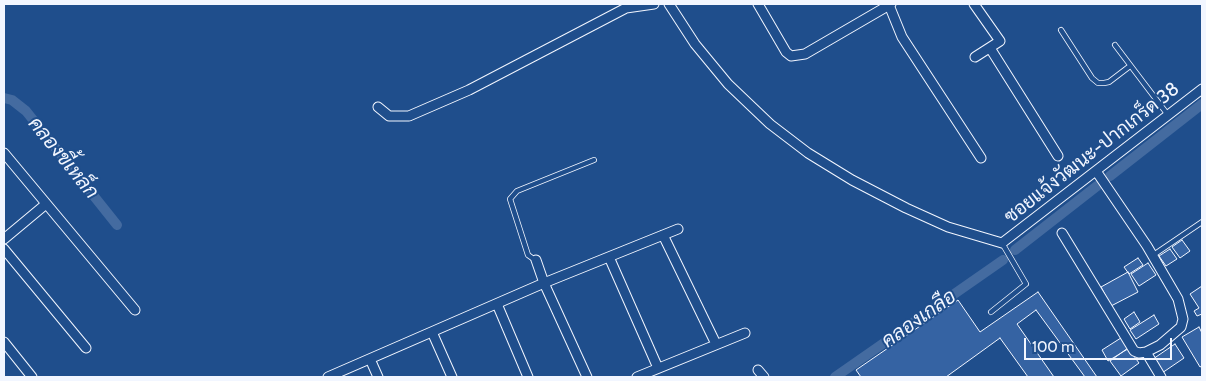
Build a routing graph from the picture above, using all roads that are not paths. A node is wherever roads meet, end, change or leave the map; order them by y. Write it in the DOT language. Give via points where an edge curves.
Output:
graph roads {
  1 [pos="654,4"];
  2 [pos="669,4"];
  3 [pos="758,4"];
  4 [pos="890,4"];
  5 [pos="974,4"];
  6 [pos="1061,30"];
  7 [pos="1115,45"];
  8 [pos="990,48"];
  9 [pos="975,58"];
  10 [pos="1130,66"];
  11 [pos="1202,88"];
  12 [pos="378,107"];
  13 [pos="1168,115"];
  14 [pos="4,153"];
  15 [pos="1058,156"];
  16 [pos="980,158"];
  17 [pos="594,160"];
  18 [pos="1096,170"];
  19 [pos="46,204"];
  20 [pos="1202,222"];
  21 [pos="678,228"];
  22 [pos="1062,233"];
  23 [pos="663,235"];
  24 [pos="4,239"];
  25 [pos="1002,243"];
  26 [pos="4,249"];
  27 [pos="1152,256"];
  28 [pos="609,257"];
  29 [pos="536,260"];
  30 [pos="544,283"];
  31 [pos="496,304"];
  32 [pos="135,310"];
  33 [pos="991,312"];
  34 [pos="432,332"];
  35 [pos="745,333"];
  36 [pos="4,342"];
  37 [pos="716,344"];
  38 [pos="86,348"];
  39 [pos="1146,352"];
  40 [pos="370,359"];
  41 [pos="658,368"];
  42 [pos="32,377"];
  43 [pos="328,377"];
  44 [pos="378,377"];
  45 [pos="452,377"];
  46 [pos="528,377"];
  47 [pos="588,377"];
  48 [pos="637,377"];
  49 [pos="1161,377"];
  1 -- 12 [label="street" via="626,8 469,90 409,116 389,116"];
  2 -- 25 [label="street, ซอยแจ้งวัฒนะ-ปากเกร็ด 38" via="695,44 728,84 770,124 808,153 906,208 948,227"];
  3 -- 4 [label="street" via="791,56 805,54"];
  4 -- 16 [label="street" via="902,37"];
  5 -- 8 [label="street" via="1000,41"];
  6 -- 10 [label="lane" via="1098,83 1109,82"];
  7 -- 10 [label="lane"];
  8 -- 9 [label="street"];
  8 -- 15 [label="street"];
  10 -- 13 [label="lane"];
  11 -- 13 [label="street, ซอยแจ้งวัฒนะ-ปากเกร็ด 38"];
  13 -- 18 [label="street, ซอยแจ้งวัฒนะ-ปากเกร็ด 38"];
  14 -- 19 [label="street"];
  17 -- 29 [label="lane" via="517,192 510,199 528,255"];
  18 -- 25 [label="street, ซอยแจ้งวัฒนะ-ปากเกร็ด 38"];
  18 -- 27 [label="street"];
  19 -- 24 [label="street"];
  19 -- 32 [label="street"];
  20 -- 27 [label="lane"];
  21 -- 23 [label="street"];
  22 -- 39 [label="street" via="1134,351"];
  23 -- 28 [label="street"];
  23 -- 37 [label="street"];
  25 -- 33 [label="lane" via="1026,284"];
  26 -- 38 [label="street"];
  27 -- 39 [label="street" via="1178,299 1183,319 1181,326 1160,345"];
  28 -- 30 [label="street"];
  28 -- 41 [label="street"];
  29 -- 30 [label="street"];
  30 -- 31 [label="street"];
  30 -- 47 [label="street"];
  31 -- 34 [label="street"];
  31 -- 46 [label="street"];
  34 -- 40 [label="street"];
  34 -- 45 [label="street"];
  35 -- 37 [label="street"];
  36 -- 42 [label="street"];
  37 -- 41 [label="street"];
  39 -- 49 [label="street"];
  40 -- 43 [label="street"];
  40 -- 44 [label="street"];
  41 -- 48 [label="street"];
}
